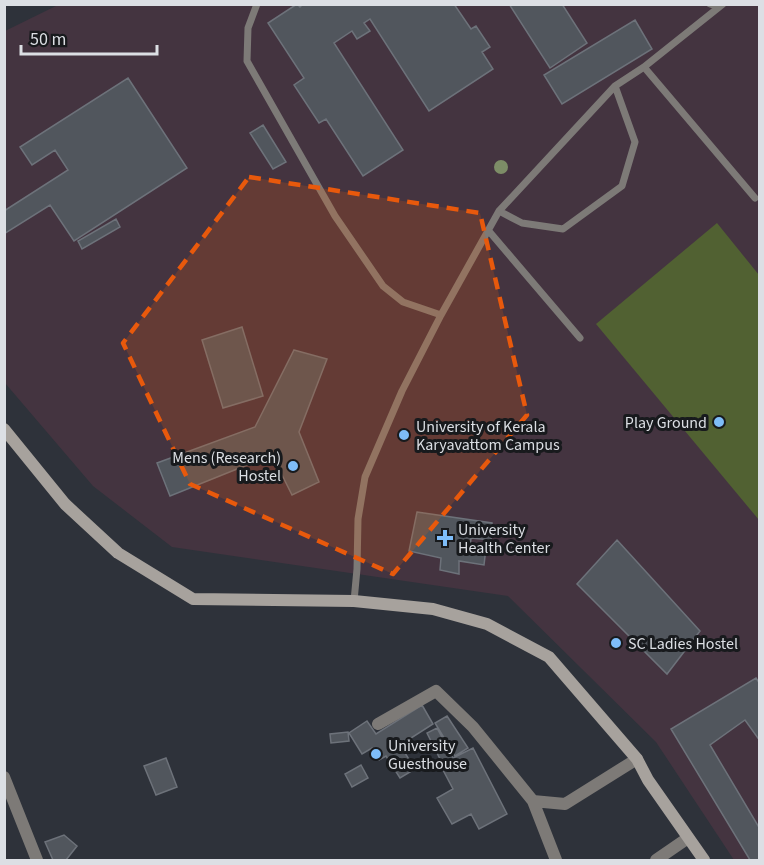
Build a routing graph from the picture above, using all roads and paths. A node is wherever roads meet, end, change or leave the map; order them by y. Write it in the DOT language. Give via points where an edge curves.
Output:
graph roads {
  1 [pos="257,4"];
  2 [pos="710,4"];
  3 [pos="721,6"];
  4 [pos="644,67"];
  5 [pos="615,86"];
  6 [pos="755,198"];
  7 [pos="499,211"];
  8 [pos="488,230"];
  9 [pos="441,315"];
  10 [pos="579,338"];
  11 [pos="4,429"];
  12 [pos="354,601"];
  13 [pos="378,724"];
  14 [pos="638,759"];
  15 [pos="4,777"];
  16 [pos="533,801"];
  17 [pos="688,838"];
  18 [pos="37,861"];
  19 [pos="556,861"];
  20 [pos="656,861"];
  21 [pos="704,861"];
  1 -- 9 [label="lane" via="248,28 247,62 335,216 383,286 403,302"];
  2 -- 3 [label="lane"];
  3 -- 4 [label="lane"];
  4 -- 5 [label="lane"];
  4 -- 6 [label="lane"];
  5 -- 7 [label="lane"];
  5 -- 7 [label="lane" via="635,142 622,186 563,229 522,223"];
  7 -- 8 [label="lane"];
  8 -- 9 [label="lane"];
  8 -- 10 [label="lane"];
  9 -- 12 [label="lane" via="402,391 366,477 358,519"];
  11 -- 12 [label="main road" via="65,504 118,553 193,599"];
  12 -- 14 [label="main road" via="433,609 487,624 549,657"];
  13 -- 16 [label="street" via="436,691 473,727"];
  14 -- 16 [label="street" via="565,804"];
  14 -- 17 [label="main road"];
  15 -- 18 [label="street"];
  16 -- 19 [label="street"];
  17 -- 20 [label="street"];
  17 -- 21 [label="main road"];
}
